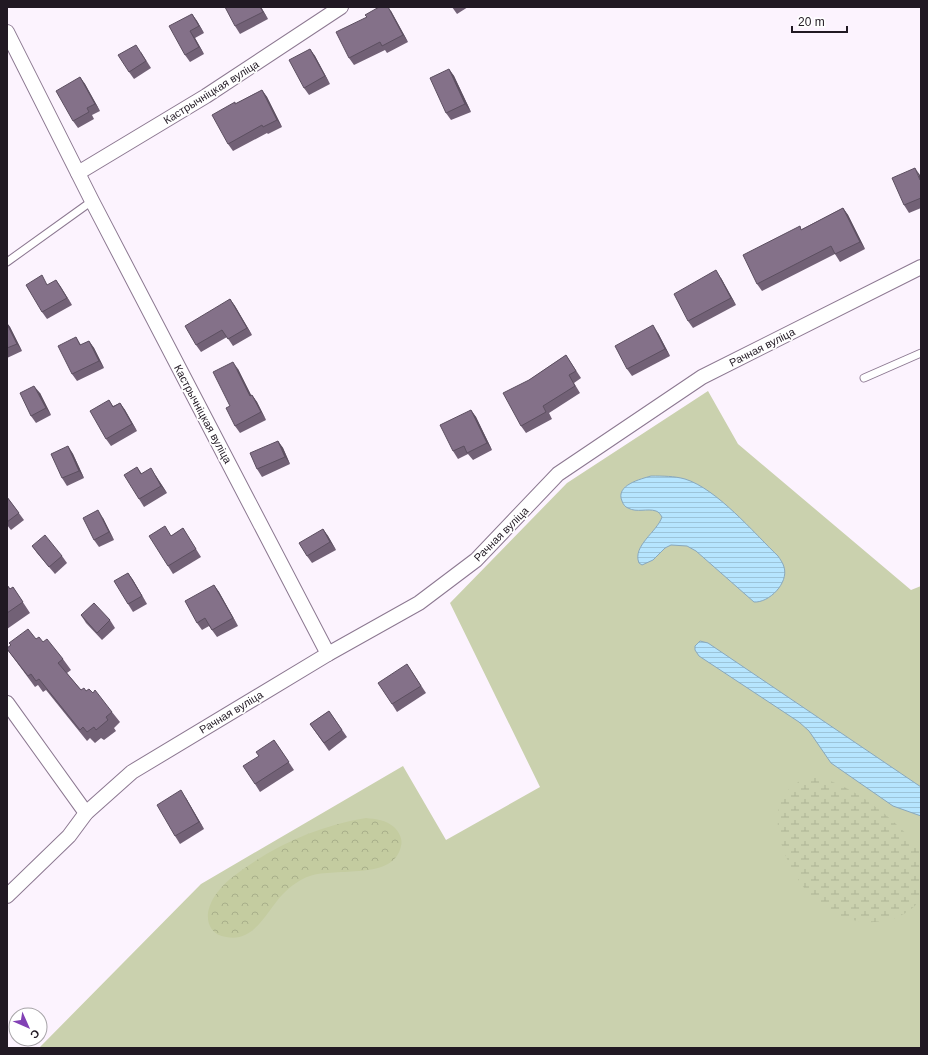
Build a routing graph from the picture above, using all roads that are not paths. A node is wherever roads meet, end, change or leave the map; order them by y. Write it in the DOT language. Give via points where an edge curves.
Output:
graph roads {
  1 [pos="341,7"];
  2 [pos="7,32"];
  3 [pos="78,173"];
  4 [pos="92,201"];
  5 [pos="7,262"];
  6 [pos="921,267"];
  7 [pos="921,353"];
  8 [pos="864,378"];
  9 [pos="328,654"];
  10 [pos="7,703"];
  11 [pos="86,813"];
  12 [pos="7,896"];
  1 -- 3 [label="street, Кастрычніцкая вуліца" via="206,96"];
  2 -- 3 [label="street, Кастрычніцкая вуліца"];
  3 -- 4 [label="street, Кастрычніцкая вуліца"];
  4 -- 5 [label="lane"];
  4 -- 9 [label="street, Кастрычніцкая вуліца"];
  6 -- 9 [label="street, Рачная вуліца" via="702,377 558,474 476,560 419,603"];
  7 -- 8 [label="lane"];
  9 -- 11 [label="street, Рачная вуліца" via="132,772"];
  10 -- 11 [label="street"];
  11 -- 12 [label="street, Рачная вуліца" via="69,836"];
}
